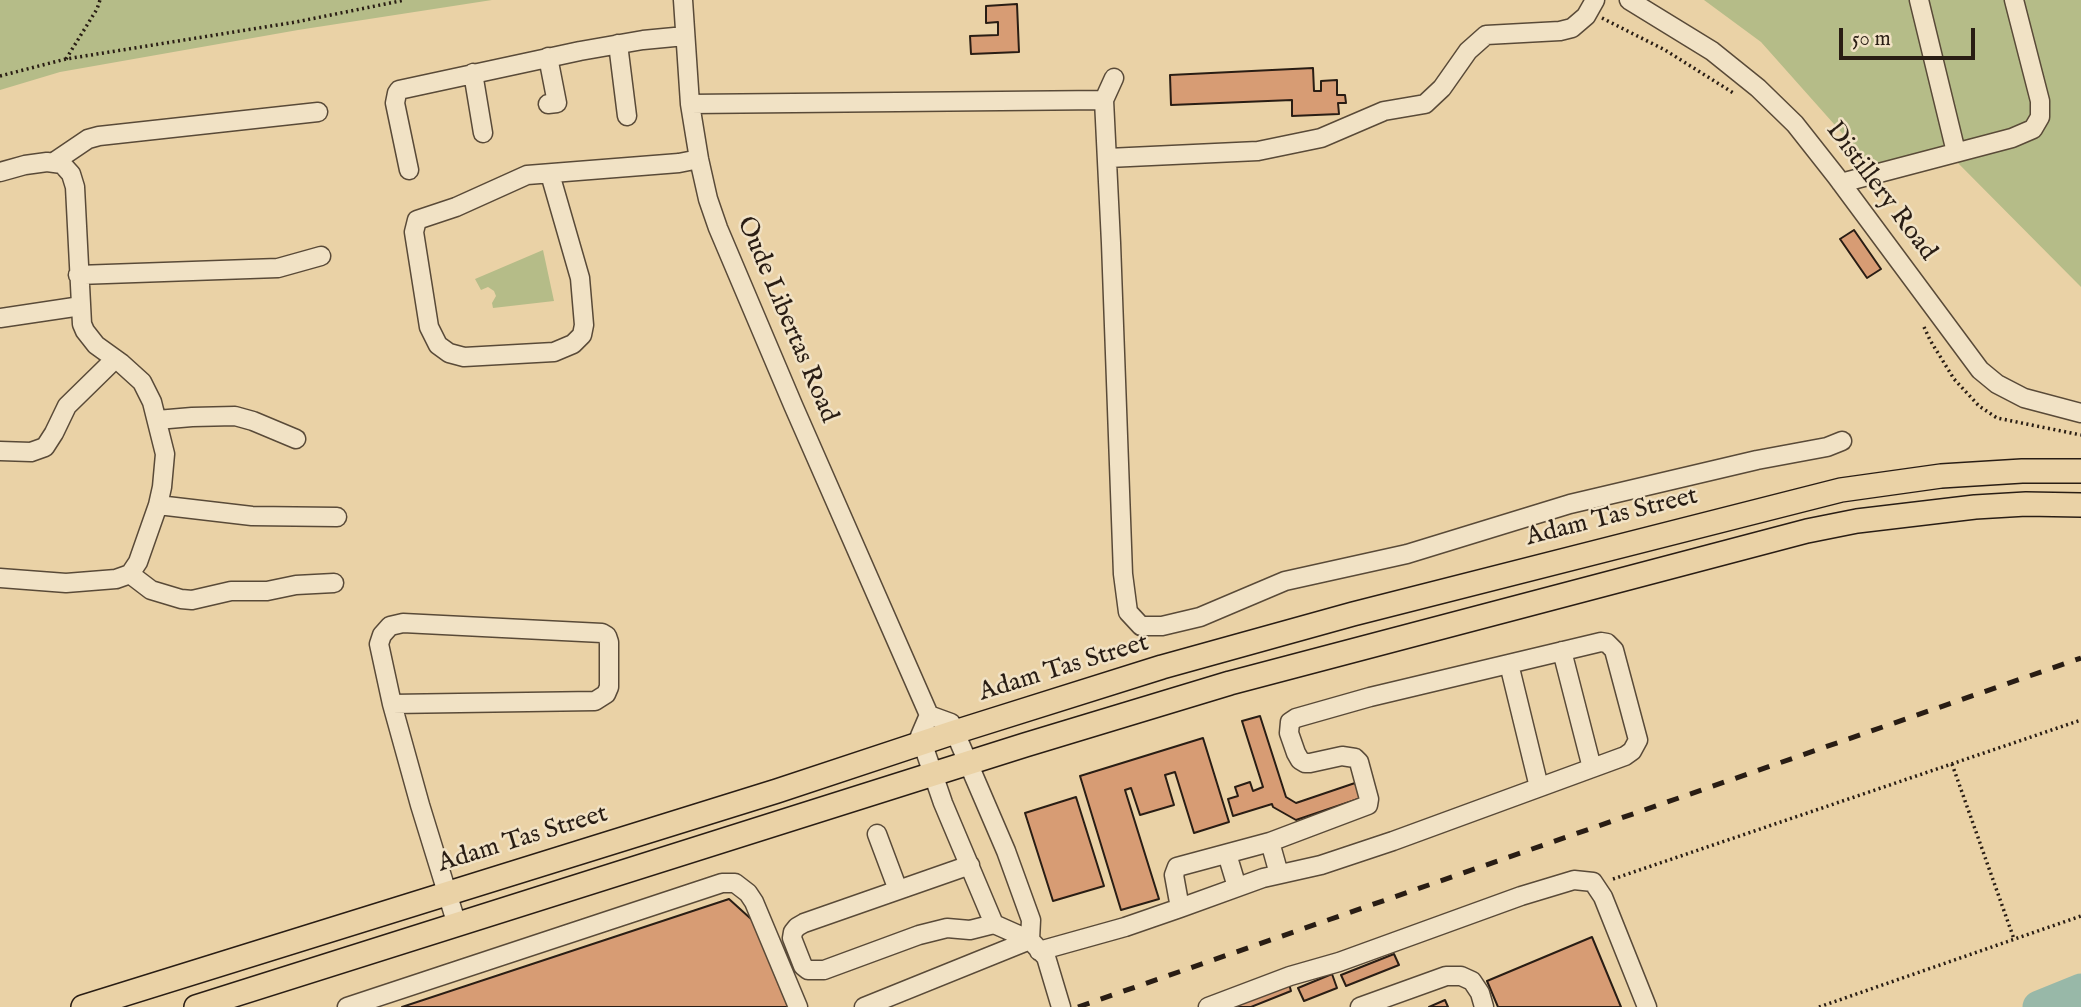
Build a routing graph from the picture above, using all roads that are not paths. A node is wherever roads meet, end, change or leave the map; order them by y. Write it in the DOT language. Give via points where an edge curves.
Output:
graph roads {
  1 [pos="683,0"];
  2 [pos="1629,0"];
  3 [pos="1919,0"];
  4 [pos="2014,0"];
  5 [pos="1592,5"];
  6 [pos="685,36"];
  7 [pos="618,44"];
  8 [pos="548,57"];
  9 [pos="473,73"];
  10 [pos="1114,78"];
  11 [pos="1104,100"];
  12 [pos="548,104"];
  13 [pos="690,104"];
  14 [pos="318,112"];
  15 [pos="626,116"];
  16 [pos="485,122"];
  17 [pos="1956,152"];
  18 [pos="1108,158"];
  19 [pos="699,159"];
  20 [pos="54,162"];
  21 [pos="409,170"];
  22 [pos="0,172"];
  23 [pos="550,174"];
  24 [pos="1841,183"];
  25 [pos="321,256"];
  26 [pos="78,275"];
  27 [pos="81,306"];
  28 [pos="0,318"];
  29 [pos="115,359"];
  30 [pos="2081,413"];
  31 [pos="157,420"];
  32 [pos="296,439"];
  33 [pos="1842,441"];
  34 [pos="0,450"];
  35 [pos="2081,471"];
  36 [pos="158,505"];
  37 [pos="2081,505"];
  38 [pos="337,517"];
  39 [pos="130,574"];
  40 [pos="0,578"];
  41 [pos="334,583"];
  42 [pos="1562,651"];
  43 [pos="1509,664"];
  44 [pos="392,704"];
  45 [pos="929,715"];
  46 [pos="955,732"];
  47 [pos="922,743"];
  48 [pos="968,764"];
  49 [pos="1592,768"];
  50 [pos="933,775"];
  51 [pos="1539,788"];
  52 [pos="877,834"];
  53 [pos="1270,842"];
  54 [pos="1227,854"];
  55 [pos="970,866"];
  56 [pos="1279,874"];
  57 [pos="1237,887"];
  58 [pos="898,890"];
  59 [pos="447,892"];
  60 [pos="1180,908"];
  61 [pos="994,924"];
  62 [pos="457,925"];
  63 [pos="1035,946"];
  64 [pos="83,1007"];
  65 [pos="196,1007"];
  66 [pos="347,1007"];
  67 [pos="798,1007"];
  68 [pos="864,1007"];
  69 [pos="1062,1007"];
  70 [pos="1208,1007"];
  71 [pos="1360,1007"];
  72 [pos="1484,1007"];
  73 [pos="1647,1007"];
  1 -- 6 [label="street, Oude Libertas Road"];
  2 -- 24 [label="street, Distillery Road" via="1712,51 1758,88 1795,124"];
  3 -- 17 [label="street"];
  4 -- 17 [label="street" via="2040,117 2029,132"];
  5 -- 18 [label="street" via="1572,28 1486,35 1424,104 1384,111 1321,138 1258,151"];
  6 -- 7 [label="street"];
  6 -- 13 [label="street, Oude Libertas Road"];
  7 -- 8 [label="street"];
  7 -- 15 [label="street"];
  8 -- 9 [label="street"];
  8 -- 12 [label="street" via="557,103"];
  9 -- 16 [label="street"];
  9 -- 21 [label="street" via="397,93 395,103"];
  10 -- 11 [label="street"];
  11 -- 13 [label="street"];
  11 -- 18 [label="street"];
  13 -- 19 [label="street, Oude Libertas Road"];
  14 -- 20 [label="street" via="99,136"];
  17 -- 24 [label="street"];
  18 -- 33 [label="street" via="1123,574 1128,612 1142,626 1186,621 1285,581 1407,554 1570,503"];
  19 -- 23 [label="street"];
  19 -- 45 [label="street, Oude Libertas Road" via="727,251"];
  20 -- 22 [label="street"];
  20 -- 26 [label="street" via="68,169 74,180"];
  23 -- 23 [label="street" via="520,177 415,223 429,327 449,354 554,352 582,335 580,278"];
  24 -- 30 [label="street, Distillery Road" via="1980,370 2024,398"];
  25 -- 26 [label="street" via="278,268"];
  26 -- 27 [label="street"];
  27 -- 28 [label="street"];
  27 -- 29 [label="street" via="85,331"];
  29 -- 31 [label="street" via="142,382"];
  29 -- 34 [label="street" via="67,406 44,447 32,452"];
  31 -- 32 [label="street" via="235,416"];
  31 -- 36 [label="street" via="165,453"];
  35 -- 46 [label="main road, Adam Tas Street" via="1941,476 1840,490 1301,628"];
  36 -- 38 [label="street" via="252,516"];
  36 -- 39 [label="street"];
  37 -- 48 [label="main road" via="1950,509 1807,531 1230,682"];
  39 -- 40 [label="street" via="66,583"];
  39 -- 41 [label="street" via="151,590 192,600 231,591"];
  42 -- 43 [label="street"];
  42 -- 49 [label="street"];
  42 -- 49 [label="street" via="1601,642 1611,646 1638,740 1625,756"];
  43 -- 51 [label="street"];
  43 -- 53 [label="street" via="1290,722 1296,753 1305,763 1355,758 1369,800 1361,808"];
  44 -- 44 [label="street" via="379,644 386,630 397,624 602,633 609,642 609,687 595,701"];
  44 -- 59 [label="street"];
  45 -- 46 [label="street" via="951,723"];
  45 -- 47 [label="street" via="920,736"];
  46 -- 47 [label="main road, Adam Tas Street"];
  46 -- 48 [label="street"];
  47 -- 50 [label="street"];
  47 -- 59 [label="main road, Adam Tas Street"];
  48 -- 50 [label="main road"];
  48 -- 63 [label="street" via="1006,851 1031,920"];
  49 -- 51 [label="street"];
  50 -- 55 [label="street"];
  50 -- 62 [label="main road"];
  51 -- 56 [label="street" via="1321,866"];
  52 -- 58 [label="street"];
  53 -- 54 [label="street"];
  53 -- 56 [label="street"];
  54 -- 57 [label="street"];
  54 -- 60 [label="street" via="1177,867 1174,875"];
  55 -- 58 [label="street"];
  55 -- 61 [label="street"];
  56 -- 57 [label="street"];
  57 -- 60 [label="street"];
  58 -- 61 [label="street" via="797,927 792,938 803,966 824,970 919,934"];
  59 -- 62 [label="street"];
  59 -- 64 [label="main road, Adam Tas Street"];
  60 -- 63 [label="street" via="1125,927"];
  61 -- 63 [label="street"];
  62 -- 65 [label="main road"];
  63 -- 68 [label="street"];
  63 -- 69 [label="street" via="1046,957"];
  66 -- 67 [label="street" via="722,883 735,883 754,902"];
  70 -- 73 [label="street" via="1574,880 1593,882 1603,897"];
  71 -- 72 [label="street" via="1446,976 1461,975 1472,981"];
}
